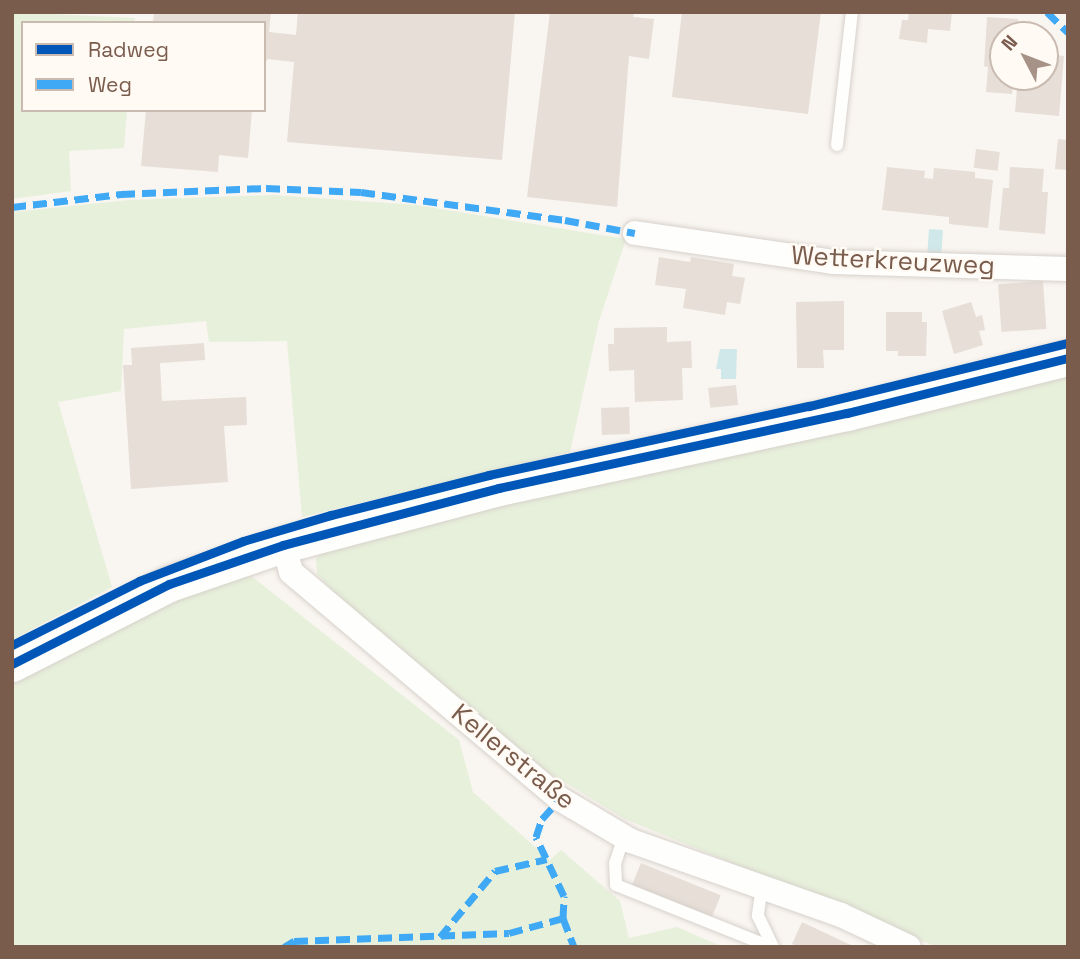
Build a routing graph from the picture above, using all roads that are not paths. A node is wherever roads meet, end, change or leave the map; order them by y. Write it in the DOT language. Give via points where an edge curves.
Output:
graph roads {
  1 [pos="852,12"];
  2 [pos="837,145"];
  3 [pos="635,233"];
  4 [pos="1068,269"];
  5 [pos="1068,358"];
  6 [pos="283,545"];
  7 [pos="12,664"];
  8 [pos="624,836"];
  9 [pos="762,887"];
  10 [pos="772,947"];
  11 [pos="909,947"];
  1 -- 2 [label="lane"];
  3 -- 4 [label="street, Wetterkreuzweg" via="833,262"];
  5 -- 6 [label="street" via="847,413 499,488"];
  6 -- 7 [label="street" via="169,584"];
  6 -- 8 [label="street, Kellerstraße" via="290,572 560,799"];
  8 -- 9 [label="street, Kellerstraße"];
  8 -- 10 [label="lane" via="615,863 616,885"];
  9 -- 10 [label="lane" via="758,916"];
  9 -- 11 [label="street, Kellerstraße" via="841,915"];
}
